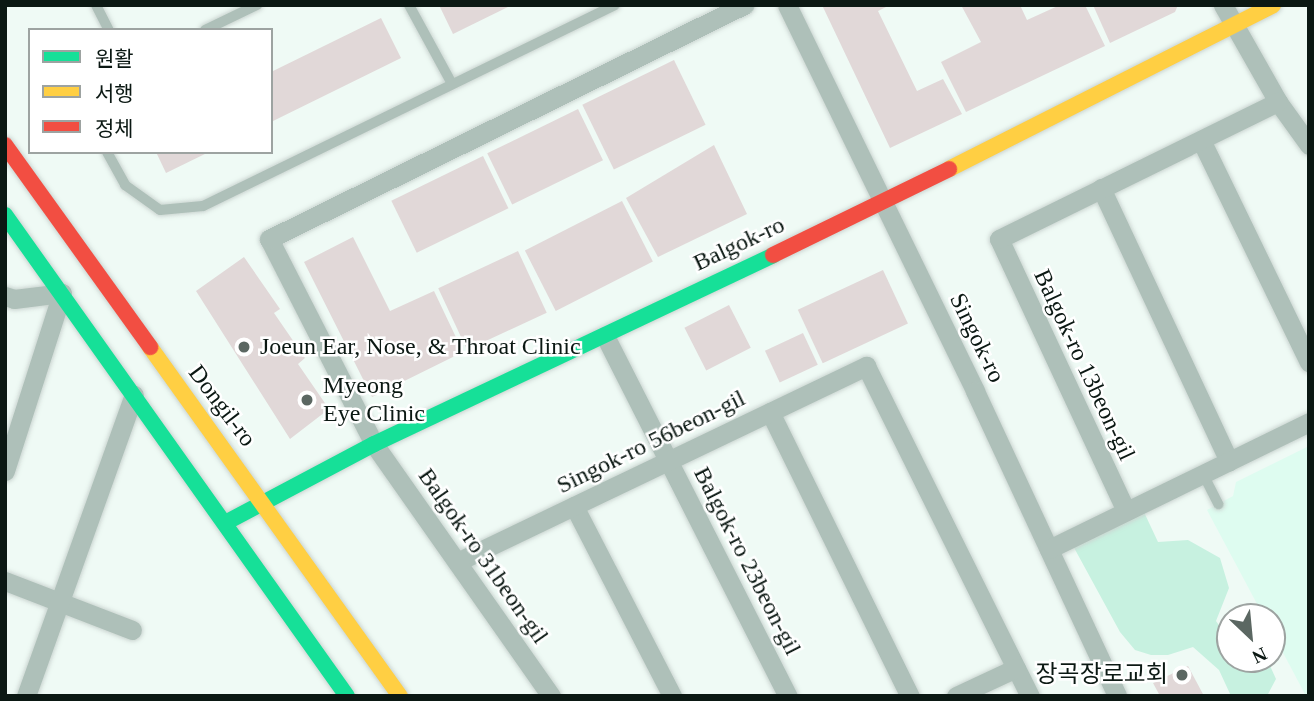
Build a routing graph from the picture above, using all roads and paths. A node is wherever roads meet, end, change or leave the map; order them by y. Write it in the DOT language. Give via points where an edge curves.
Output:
graph roads {
  1 [pos="96,5"];
  2 [pos="257,5"];
  3 [pos="409,5"];
  4 [pos="615,5"];
  5 [pos="744,5"];
  6 [pos="787,5"];
  7 [pos="1223,5"];
  8 [pos="1273,5"];
  9 [pos="1233,27"];
  10 [pos="108,28"];
  11 [pos="209,28"];
  12 [pos="452,84"];
  13 [pos="1278,102"];
  14 [pos="1200,140"];
  15 [pos="5,145"];
  16 [pos="1309,145"];
  17 [pos="108,154"];
  18 [pos="1101,188"];
  19 [pos="884,202"];
  20 [pos="5,215"];
  21 [pos="62,293"];
  22 [pos="5,296"];
  23 [pos="605,336"];
  24 [pos="1309,362"];
  25 [pos="134,396"];
  26 [pos="770,412"];
  27 [pos="1309,422"];
  28 [pos="374,444"];
  29 [pos="668,461"];
  30 [pos="1229,461"];
  31 [pos="5,471"];
  32 [pos="1203,474"];
  33 [pos="265,502"];
  34 [pos="1218,504"];
  35 [pos="574,506"];
  36 [pos="1126,511"];
  37 [pos="225,523"];
  38 [pos="1048,549"];
  39 [pos="457,562"];
  40 [pos="5,581"];
  41 [pos="60,602"];
  42 [pos="132,629"];
  43 [pos="1016,668"];
  44 [pos="334,677"];
  45 [pos="26,696"];
  46 [pos="326,696"];
  47 [pos="347,696"];
  48 [pos="400,696"];
  49 [pos="551,696"];
  50 [pos="672,696"];
  51 [pos="788,696"];
  52 [pos="909,696"];
  53 [pos="956,696"];
  54 [pos="1030,696"];
  55 [pos="1116,696"];
  1 -- 10 [label="lane"];
  2 -- 11 [label="lane"];
  3 -- 12 [label="lane"];
  4 -- 12 [label="lane"];
  5 -- 28 [label="street, Balgok-ro 31beon-gil" via="269,239"];
  6 -- 19 [label="street, Singok-ro"];
  7 -- 9 [label="street"];
  8 -- 9 [label="street, Balgok-ro"];
  9 -- 13 [label="street"];
  9 -- 19 [label="street, Balgok-ro"];
  12 -- 17 [label="lane" via="202,206 160,209 125,185"];
  13 -- 14 [label="street"];
  13 -- 16 [label="street"];
  14 -- 18 [label="street"];
  14 -- 24 [label="street"];
  15 -- 33 [label="street, Dongil-ro"];
  18 -- 30 [label="street"];
  18 -- 36 [label="street, Balgok-ro 13beon-gil" via="999,239"];
  19 -- 23 [label="street, Balgok-ro"];
  19 -- 38 [label="street, Singok-ro"];
  20 -- 21 [label="street"];
  21 -- 22 [label="street"];
  21 -- 25 [label="street"];
  21 -- 31 [label="street"];
  23 -- 28 [label="street, Balgok-ro"];
  23 -- 29 [label="street, Balgok-ro 23beon-gil"];
  25 -- 37 [label="street"];
  25 -- 41 [label="street"];
  26 -- 29 [label="street, Singok-ro 56beon-gil"];
  26 -- 43 [label="street, Singok-ro 56beon-gil" via="866,366"];
  26 -- 52 [label="street"];
  27 -- 30 [label="street"];
  28 -- 33 [label="street, Balgok-ro"];
  28 -- 39 [label="street, Balgok-ro 31beon-gil"];
  29 -- 35 [label="street, Singok-ro 56beon-gil"];
  29 -- 51 [label="street, Balgok-ro 23beon-gil"];
  30 -- 32 [label="street"];
  32 -- 34 [label="lane"];
  32 -- 36 [label="street"];
  33 -- 37 [label="street, Balgok-ro"];
  33 -- 48 [label="street, Dongil-ro"];
  35 -- 39 [label="street, Singok-ro 56beon-gil"];
  35 -- 50 [label="street"];
  36 -- 38 [label="street"];
  37 -- 44 [label="street"];
  38 -- 55 [label="street, Singok-ro"];
  39 -- 49 [label="street, Balgok-ro 31beon-gil"];
  40 -- 41 [label="street"];
  41 -- 42 [label="street"];
  41 -- 45 [label="street"];
  43 -- 53 [label="street"];
  43 -- 54 [label="street"];
  44 -- 46 [label="lane"];
  44 -- 47 [label="street"];
}
